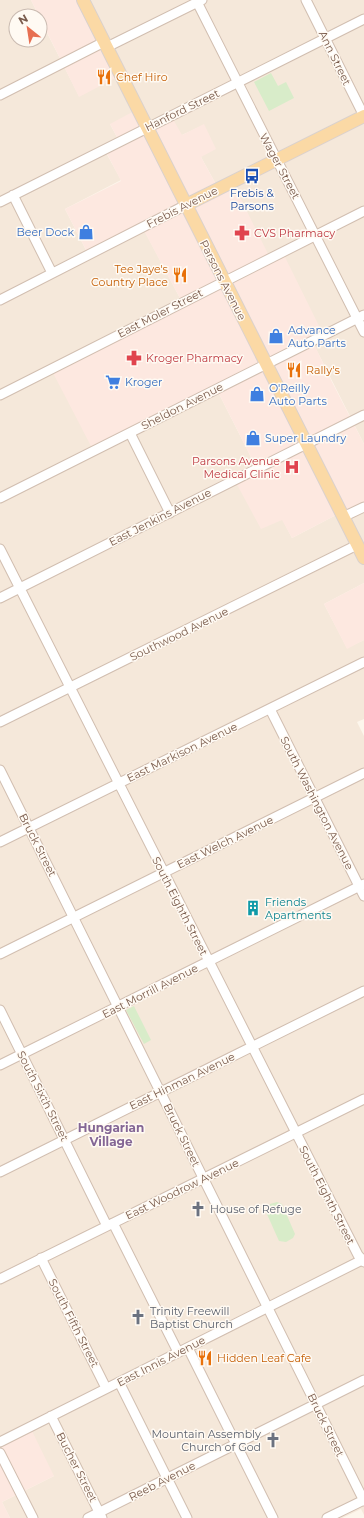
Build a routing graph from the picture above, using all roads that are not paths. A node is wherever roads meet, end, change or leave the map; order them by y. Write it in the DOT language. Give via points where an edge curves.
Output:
graph roads {
  1 [pos="84,0"];
  2 [pos="306,0"];
  3 [pos="199,1"];
  4 [pos="364,20"];
  5 [pos="325,39"];
  6 [pos="106,44"];
  7 [pos="237,83"];
  8 [pos="0,94"];
  9 [pos="364,116"];
  10 [pos="146,127"];
  11 [pos="276,160"];
  12 [pos="13,195"];
  13 [pos="0,202"];
  14 [pos="186,205"];
  15 [pos="364,211"];
  16 [pos="316,235"];
  17 [pos="52,273"];
  18 [pos="224,281"];
  19 [pos="0,300"];
  20 [pos="360,317"];
  21 [pos="364,332"];
  22 [pos="266,364"];
  23 [pos="0,394"];
  24 [pos="364,415"];
  25 [pos="130,432"];
  26 [pos="306,444"];
  27 [pos="0,498"];
  28 [pos="364,507"];
  29 [pos="170,513"];
  30 [pos="343,517"];
  31 [pos="357,545"];
  32 [pos="0,549"];
  33 [pos="364,558"];
  34 [pos="20,588"];
  35 [pos="0,598"];
  36 [pos="364,662"];
  37 [pos="71,687"];
  38 [pos="272,708"];
  39 [pos="0,722"];
  40 [pos="0,770"];
  41 [pos="364,773"];
  42 [pos="118,784"];
  43 [pos="314,798"];
  44 [pos="29,828"];
  45 [pos="0,842"];
  46 [pos="163,873"];
  47 [pos="362,885"];
  48 [pos="364,896"];
  49 [pos="74,917"];
  50 [pos="0,954"];
  51 [pos="208,962"];
  52 [pos="364,991"];
  53 [pos="118,1007"];
  54 [pos="0,1010"];
  55 [pos="251,1047"];
  56 [pos="22,1054"];
  57 [pos="0,1065"];
  58 [pos="160,1092"];
  59 [pos="364,1099"];
  60 [pos="295,1133"];
  61 [pos="65,1139"];
  62 [pos="0,1172"];
  63 [pos="204,1179"];
  64 [pos="110,1224"];
  65 [pos="41,1258"];
  66 [pos="363,1260"];
  67 [pos="0,1279"];
  68 [pos="268,1307"];
  69 [pos="188,1348"];
  70 [pos="178,1352"];
  71 [pos="364,1380"];
  72 [pos="119,1382"];
  73 [pos="106,1388"];
  74 [pos="316,1404"];
  75 [pos="53,1415"];
  76 [pos="0,1442"];
  77 [pos="236,1444"];
  78 [pos="0,1453"];
  79 [pos="167,1478"];
  80 [pos="364,1500"];
  81 [pos="101,1515"];
  82 [pos="33,1518"];
  83 [pos="88,1518"];
  84 [pos="187,1518"];
  85 [pos="273,1518"];
  86 [pos="327,1518"];
  1 -- 6 [label="main road, Parsons Avenue"];
  2 -- 5 [label="street, Ann Street"];
  3 -- 6 [label="street"];
  3 -- 7 [label="street, Wager Street"];
  4 -- 5 [label="street, Hanford Street"];
  5 -- 7 [label="street, Hanford Street"];
  5 -- 9 [label="street, Ann Street"];
  6 -- 8 [label="street"];
  6 -- 10 [label="main road, Parsons Avenue"];
  7 -- 10 [label="street, Hanford Street"];
  7 -- 11 [label="street, Wager Street"];
  9 -- 11 [label="main road, Frebis Avenue"];
  10 -- 12 [label="street, Hanford Street"];
  10 -- 14 [label="main road, Parsons Avenue"];
  11 -- 14 [label="main road, Frebis Avenue"];
  11 -- 16 [label="street, Wager Street"];
  12 -- 13 [label="street, Hanford Street"];
  12 -- 17 [label="street"];
  14 -- 17 [label="street, Frebis Avenue"];
  14 -- 18 [label="main road, Parsons Avenue"];
  15 -- 16 [label="street, East Moler Street"];
  16 -- 18 [label="street, East Moler Street"];
  16 -- 20 [label="street, Wager Street"];
  17 -- 19 [label="street, Frebis Avenue"];
  18 -- 22 [label="main road, Parsons Avenue"];
  18 -- 23 [label="street, East Moler Street"];
  20 -- 21 [label="street, Wager Street"];
  20 -- 22 [label="street, Sheldon Avenue"];
  22 -- 25 [label="street, Sheldon Avenue"];
  22 -- 26 [label="main road, Parsons Avenue"];
  24 -- 26 [label="street, East Jenkins Avenue"];
  25 -- 27 [label="street, Sheldon Avenue"];
  25 -- 29 [label="street"];
  26 -- 29 [label="street, East Jenkins Avenue"];
  26 -- 30 [label="main road, Parsons Avenue"];
  28 -- 30 [label="street"];
  29 -- 34 [label="street, East Jenkins Avenue"];
  30 -- 31 [label="main road, Parsons Avenue"];
  31 -- 33 [label="main road, Parsons Avenue"];
  31 -- 37 [label="street, Southwood Avenue"];
  32 -- 34 [label="street, South Eighth Street"];
  34 -- 35 [label="street, East Jenkins Avenue"];
  34 -- 37 [label="street, South Eighth Street"];
  36 -- 38 [label="street, East Markison Avenue"];
  37 -- 39 [label="street, Southwood Avenue"];
  37 -- 42 [label="street, South Eighth Street"];
  38 -- 42 [label="street, East Markison Avenue"];
  38 -- 43 [label="street, South Washington Avenue"];
  40 -- 44 [label="street, Bruck Street"];
  41 -- 43 [label="street, East Welch Avenue"];
  42 -- 44 [label="street, East Markison Avenue"];
  42 -- 46 [label="street, South Eighth Street"];
  43 -- 46 [label="street, East Welch Avenue"];
  43 -- 47 [label="street, South Washington Avenue"];
  44 -- 45 [label="street, East Markison Avenue"];
  44 -- 49 [label="street, Bruck Street"];
  46 -- 49 [label="street, East Welch Avenue"];
  46 -- 51 [label="street, South Eighth Street"];
  47 -- 48 [label="street, South Washington Avenue"];
  47 -- 51 [label="street, East Morrill Avenue"];
  49 -- 50 [label="street, East Welch Avenue"];
  49 -- 53 [label="street, Bruck Street"];
  51 -- 53 [label="street, East Morrill Avenue"];
  51 -- 55 [label="street, South Eighth Street"];
  52 -- 55 [label="street, East Hinman Avenue"];
  53 -- 56 [label="street, East Morrill Avenue"];
  53 -- 58 [label="street, Bruck Street"];
  54 -- 56 [label="street, South Sixth Street"];
  55 -- 58 [label="street, East Hinman Avenue"];
  55 -- 60 [label="street, South Eighth Street"];
  56 -- 57 [label="street, East Morrill Avenue"];
  56 -- 61 [label="street, South Sixth Street"];
  58 -- 61 [label="street, East Hinman Avenue"];
  58 -- 63 [label="street, Bruck Street"];
  59 -- 60 [label="street, East Woodrow Avenue"];
  60 -- 63 [label="street, East Woodrow Avenue"];
  60 -- 66 [label="street, South Eighth Street" via="358,1255"];
  61 -- 62 [label="street, East Hinman Avenue"];
  61 -- 64 [label="street, South Sixth Street"];
  63 -- 64 [label="street, East Woodrow Avenue"];
  63 -- 68 [label="street, Bruck Street"];
  64 -- 65 [label="street, East Woodrow Avenue"];
  64 -- 70 [label="street, South Sixth Street"];
  65 -- 67 [label="street, East Woodrow Avenue"];
  65 -- 73 [label="street, South Fifth Street"];
  66 -- 68 [label="street, East Innis Avenue"];
  68 -- 69 [label="street, East Innis Avenue"];
  68 -- 74 [label="street, Bruck Street"];
  69 -- 70 [label="street, East Innis Avenue"];
  69 -- 77 [label="street"];
  70 -- 72 [label="street, East Innis Avenue"];
  71 -- 74 [label="street, Reeb Avenue"];
  72 -- 73 [label="street, East Innis Avenue"];
  72 -- 79 [label="street"];
  73 -- 75 [label="street, East Innis Avenue"];
  74 -- 77 [label="street, Reeb Avenue"];
  74 -- 80 [label="street, Bruck Street"];
  75 -- 76 [label="street, East Innis Avenue"];
  75 -- 81 [label="street, Bucher Street"];
  77 -- 79 [label="street, Reeb Avenue"];
  77 -- 85 [label="street"];
  78 -- 82 [label="street"];
  79 -- 81 [label="street, Reeb Avenue"];
  79 -- 84 [label="street"];
  80 -- 86 [label="street"];
  81 -- 83 [label="street, Reeb Avenue"];
}
